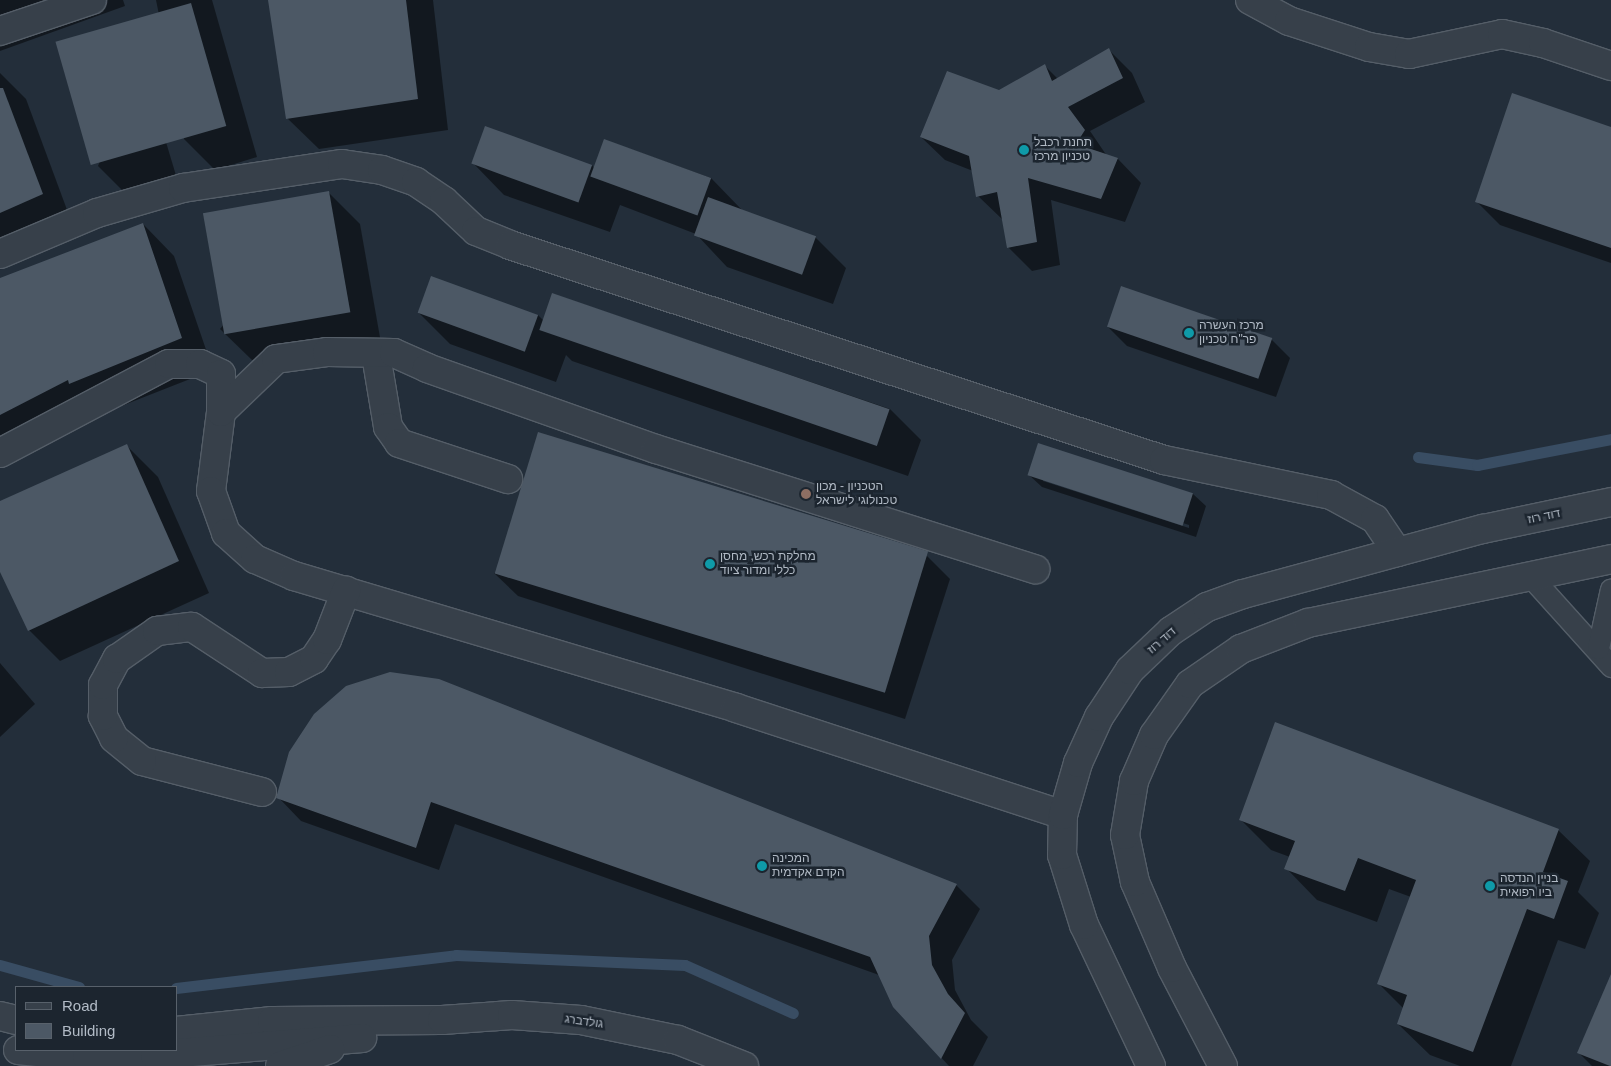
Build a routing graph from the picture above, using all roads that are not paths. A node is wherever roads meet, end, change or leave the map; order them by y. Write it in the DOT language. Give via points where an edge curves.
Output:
graph roads {
  1 [pos="92,0"];
  2 [pos="1250,0"];
  3 [pos="0,31"];
  4 [pos="1611,66"];
  5 [pos="0,254"];
  6 [pos="376,355"];
  7 [pos="221,412"];
  8 [pos="0,454"];
  9 [pos="508,479"];
  10 [pos="1611,502"];
  11 [pos="1397,552"];
  12 [pos="1611,558"];
  13 [pos="1035,569"];
  14 [pos="1531,577"];
  15 [pos="1611,589"];
  16 [pos="346,591"];
  17 [pos="1598,648"];
  18 [pos="1611,666"];
  19 [pos="262,792"];
  20 [pos="1063,815"];
  21 [pos="0,1016"];
  22 [pos="418,1019"];
  23 [pos="15,1020"];
  24 [pos="178,1031"];
  25 [pos="362,1038"];
  26 [pos="0,1047"];
  27 [pos="15,1050"];
  28 [pos="27,1051"];
  29 [pos="280,1066"];
  30 [pos="744,1066"];
  31 [pos="1151,1066"];
  32 [pos="1223,1066"];
  1 -- 3 [label="street"];
  2 -- 4 [label="street" via="1289,21 1377,49 1409,54 1502,34 1543,43"];
  5 -- 11 [label="street" via="97,214 183,188 333,164 382,170 416,182 444,201 476,231 510,244 1164,460 1331,495 1375,519"];
  6 -- 7 [label="street" via="327,352 276,359"];
  6 -- 9 [label="street" via="388,427 399,443"];
  6 -- 13 [label="street" via="394,353 656,449"];
  7 -- 8 [label="street" via="221,374 200,364 168,364"];
  7 -- 16 [label="street" via="212,491 226,533 255,560"];
  10 -- 11 [label="street, דוד רוז" via="1482,529"];
  11 -- 20 [label="street, דוד רוז" via="1243,594 1207,607 1172,631 1130,670 1099,717 1078,763"];
  12 -- 14 [label="street"];
  14 -- 17 [label="lane"];
  14 -- 32 [label="street" via="1308,623 1241,649 1190,684 1154,735 1134,781 1125,835 1135,882 1172,968"];
  15 -- 17 [label="lane"];
  16 -- 19 [label="street" via="327,640 314,659 288,672 262,673 192,627 157,631 117,659 103,685 103,716 114,738 142,762"];
  16 -- 20 [label="street" via="736,708"];
  17 -- 18 [label="lane"];
  20 -- 31 [label="street, דוד רוז" via="1062,855 1084,925"];
  21 -- 23 [label="street"];
  22 -- 24 [label="street, גולדברג" via="272,1021"];
  22 -- 25 [label="street, גולדברג"];
  22 -- 30 [label="street, גולדברג" via="512,1015 581,1020 678,1040"];
  25 -- 28 [label="street" via="154,1055 87,1057"];
  25 -- 29 [label="street, גולדברג"];
  26 -- 27 [label="street"];
}
